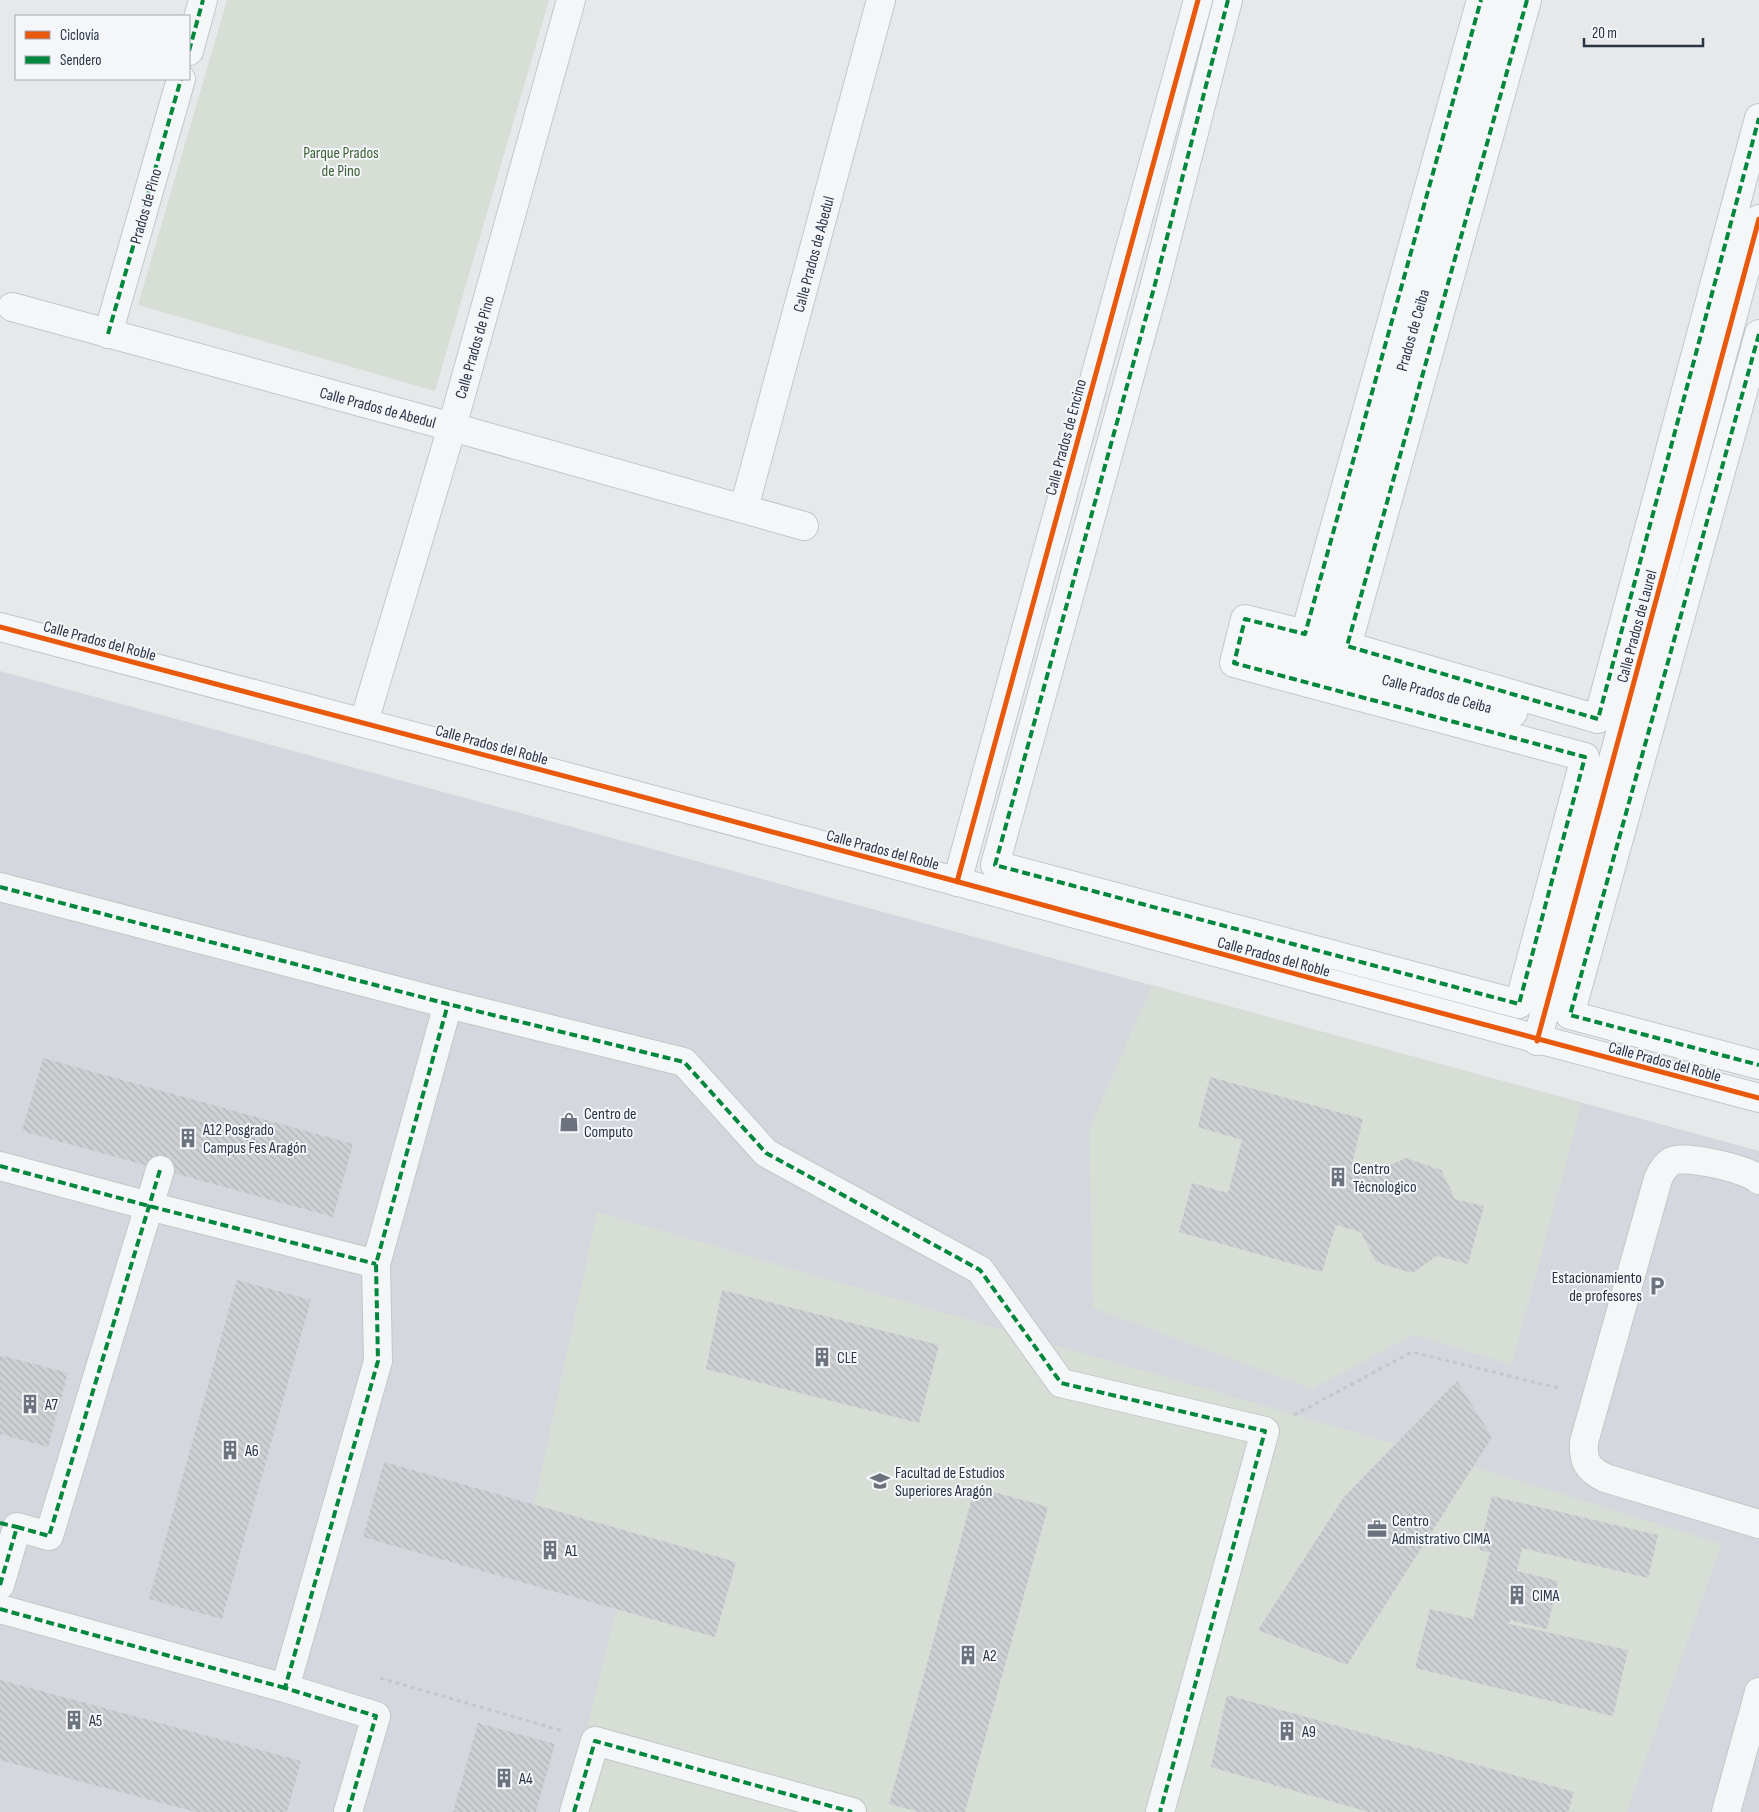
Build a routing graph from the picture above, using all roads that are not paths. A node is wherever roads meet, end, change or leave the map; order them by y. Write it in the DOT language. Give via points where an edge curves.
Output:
graph roads {
  1 [pos="203,0"];
  2 [pos="571,0"];
  3 [pos="881,0"];
  4 [pos="1198,0"];
  5 [pos="1228,0"];
  6 [pos="1481,0"];
  7 [pos="1505,0"];
  8 [pos="1527,0"];
  9 [pos="190,47"];
  10 [pos="181,80"];
  11 [pos="1759,118"];
  12 [pos="1759,219"];
  13 [pos="12,307"];
  14 [pos="108,334"];
  15 [pos="1759,334"];
  16 [pos="452,427"];
  17 [pos="744,508"];
  18 [pos="804,526"];
  19 [pos="0,627"];
  20 [pos="1256,644"];
  21 [pos="1321,660"];
  22 [pos="364,722"];
  23 [pos="1618,742"];
  24 [pos="957,882"];
  25 [pos="0,887"];
  26 [pos="448,1004"];
  27 [pos="1537,1041"];
  28 [pos="1759,1065"];
  29 [pos="1759,1098"];
  30 [pos="0,1166"];
  31 [pos="160,1170"];
  32 [pos="1759,1180"];
  33 [pos="149,1206"];
  34 [pos="376,1264"];
  35 [pos="1759,1524"];
  36 [pos="8,1525"];
  37 [pos="0,1585"];
  38 [pos="0,1608"];
  39 [pos="285,1688"];
  40 [pos="1759,1692"];
  41 [pos="348,1812"];
  42 [pos="574,1812"];
  43 [pos="852,1812"];
  44 [pos="1160,1812"];
  45 [pos="1726,1812"];
  1 -- 9 [label="street"];
  2 -- 16 [label="street, Calle Prados de Pino"];
  3 -- 17 [label="street, Calle Prados de Abedul"];
  4 -- 24 [label="street, Calle Prados de Encino"];
  5 -- 6 [label="street" via="1154,288 995,865 1519,1004 1585,757 1234,663 1245,619 1305,634"];
  7 -- 21 [label="street, Prados de Ceiba"];
  8 -- 11 [label="street" via="1347,646 1598,719"];
  10 -- 14 [label="street, Prados de Pino"];
  12 -- 23 [label="street, Calle Prados de Laurel"];
  13 -- 14 [label="street, Calle Prados de Abedul"];
  14 -- 16 [label="street, Calle Prados de Abedul"];
  15 -- 28 [label="street" via="1570,1016"];
  16 -- 17 [label="street, Calle Prados de Abedul"];
  16 -- 22 [label="street, Calle Prados de Pino"];
  17 -- 18 [label="street, Calle Prados de Abedul"];
  19 -- 22 [label="street, Calle Prados del Roble"];
  20 -- 21 [label="street, Calle Prados de Ceiba"];
  21 -- 23 [label="street, Calle Prados de Ceiba"];
  22 -- 24 [label="street, Calle Prados del Roble"];
  23 -- 27 [label="street, Calle Prados de Laurel"];
  24 -- 27 [label="street, Calle Prados del Roble"];
  25 -- 26 [label="street"];
  26 -- 34 [label="street"];
  26 -- 44 [label="street" via="684,1062 766,1153 980,1270 1061,1384 1265,1431"];
  27 -- 29 [label="street, Calle Prados del Roble"];
  30 -- 33 [label="street"];
  31 -- 33 [label="street"];
  32 -- 35 [label="street" via="1745,1172 1694,1159 1682,1158 1663,1169 1584,1442 1587,1464 1605,1478"];
  33 -- 34 [label="street"];
  33 -- 36 [label="street" via="50,1536"];
  34 -- 39 [label="street" via="378,1361"];
  36 -- 37 [label="street"];
  38 -- 39 [label="street"];
  39 -- 41 [label="street" via="376,1716"];
  40 -- 45 [label="street"];
  42 -- 43 [label="street" via="595,1740"];
}
